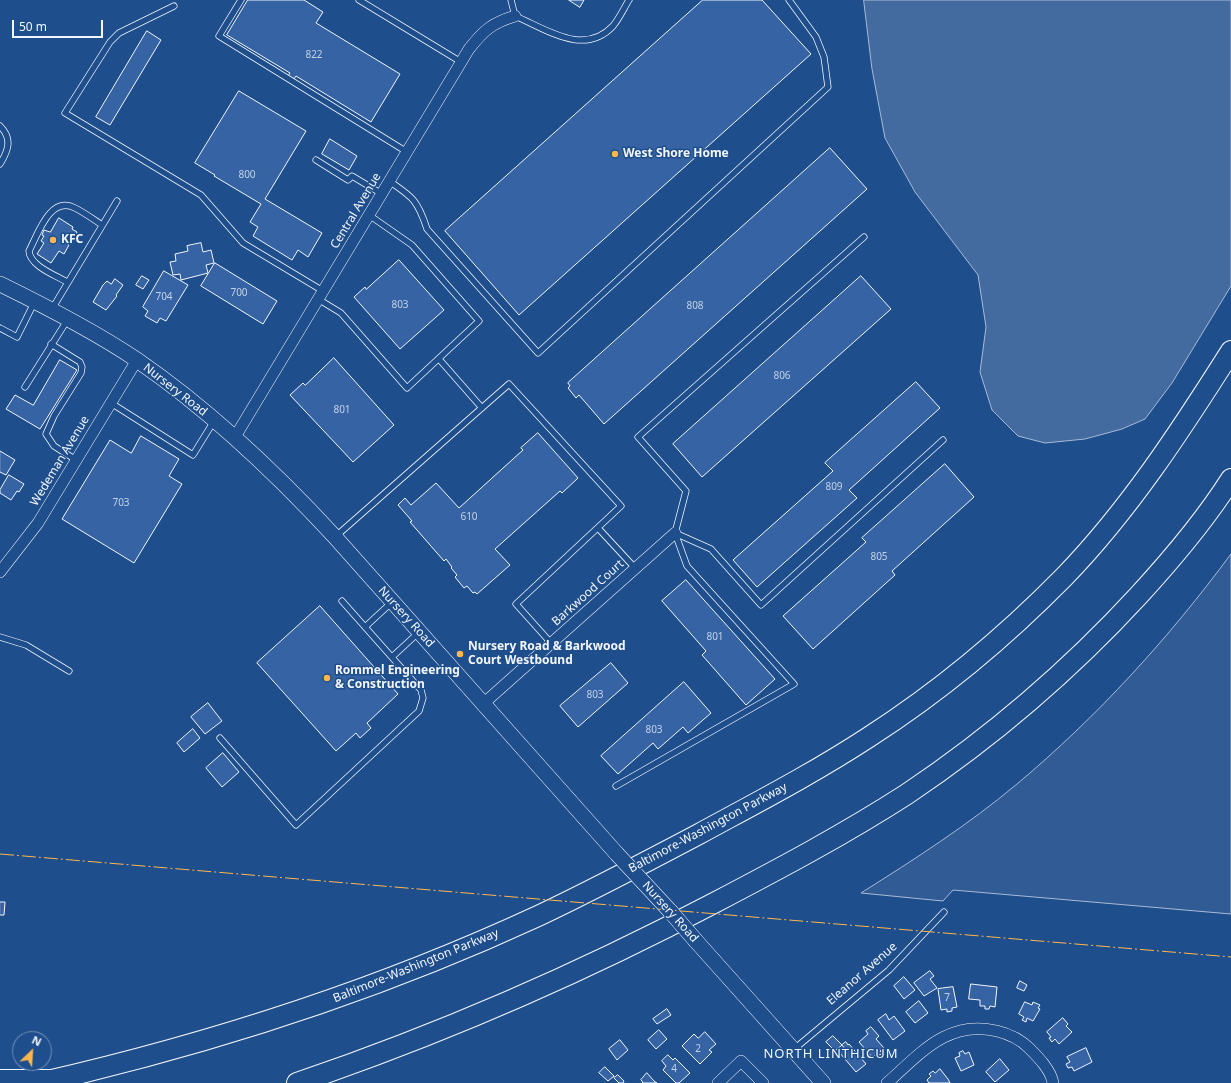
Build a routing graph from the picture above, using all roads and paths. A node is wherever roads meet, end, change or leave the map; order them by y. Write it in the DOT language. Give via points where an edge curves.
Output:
graph roads {
  1 [pos="241,0"];
  2 [pos="359,0"];
  3 [pos="511,0"];
  4 [pos="629,0"];
  5 [pos="789,0"];
  6 [pos="174,6"];
  7 [pos="515,16"];
  8 [pos="461,62"];
  9 [pos="0,126"];
  10 [pos="407,152"];
  11 [pos="316,160"];
  12 [pos="0,164"];
  13 [pos="389,181"];
  14 [pos="382,194"];
  15 [pos="116,201"];
  16 [pos="369,214"];
  17 [pos="102,225"];
  18 [pos="864,237"];
  19 [pos="67,282"];
  20 [pos="0,284"];
  21 [pos="320,295"];
  22 [pos="35,301"];
  23 [pos="52,309"];
  24 [pos="68,318"];
  25 [pos="0,328"];
  26 [pos="51,344"];
  27 [pos="1231,351"];
  28 [pos="439,359"];
  29 [pos="137,360"];
  30 [pos="25,387"];
  31 [pos="111,403"];
  32 [pos="482,408"];
  33 [pos="214,420"];
  34 [pos="234,437"];
  35 [pos="943,440"];
  36 [pos="76,460"];
  37 [pos="1231,479"];
  38 [pos="598,528"];
  39 [pos="675,532"];
  40 [pos="335,537"];
  41 [pos="635,568"];
  42 [pos="0,572"];
  43 [pos="342,601"];
  44 [pos="392,602"];
  45 [pos="364,626"];
  46 [pos="419,632"];
  47 [pos="0,638"];
  48 [pos="551,643"];
  49 [pos="392,657"];
  50 [pos="69,671"];
  51 [pos="483,704"];
  52 [pos="220,738"];
  53 [pos="616,786"];
  54 [pos="944,912"];
  55 [pos="793,1050"];
  56 [pos="0,1080"];
  57 [pos="45,1082"];
  58 [pos="297,1083"];
  59 [pos="718,1083"];
  60 [pos="763,1083"];
  61 [pos="823,1083"];
  62 [pos="887,1083"];
  63 [pos="1053,1083"];
  1 -- 10 [label="lane" via="219,36"];
  2 -- 8 [label="lane"];
  3 -- 7 [label="lane"];
  4 -- 7 [label="lane" via="613,26 592,41 581,42 563,37"];
  5 -- 13 [label="lane" via="816,37 824,57 828,87 538,353 427,229 421,210 414,199"];
  6 -- 21 [label="lane" via="120,33 65,113 201,195 243,243"];
  7 -- 8 [label="street, Central Avenue" via="498,21 484,31"];
  8 -- 10 [label="street, Central Avenue"];
  9 -- 12 [label="lane" via="7,134 9,143 7,153"];
  10 -- 13 [label="street, Central Avenue"];
  11 -- 14 [label="lane" via="348,180 352,176"];
  13 -- 14 [label="street, Central Avenue"];
  14 -- 16 [label="street, Central Avenue"];
  15 -- 17 [label="lane"];
  16 -- 21 [label="street, Central Avenue"];
  16 -- 28 [label="lane" via="412,245 479,321"];
  17 -- 19 [label="lane"];
  17 -- 19 [label="lane" via="68,205 61,204 51,212 29,251 29,257"];
  18 -- 39 [label="lane" via="638,437 686,491"];
  19 -- 23 [label="lane"];
  20 -- 22 [label="main road, Nursery Road"];
  21 -- 28 [label="lane" via="341,313 407,388"];
  21 -- 34 [label="street, Central Avenue"];
  22 -- 23 [label="main road, Nursery Road"];
  22 -- 25 [label="lane" via="17,337"];
  23 -- 24 [label="main road, Nursery Road"];
  24 -- 26 [label="lane"];
  24 -- 29 [label="main road, Nursery Road"];
  26 -- 30 [label="lane"];
  26 -- 36 [label="lane" via="80,362 82,367 46,434 54,446"];
  27 -- 57 [label="highway, Baltimore-Washington Parkway" via="1142,483 1104,533 1064,577 942,686 869,737 793,783 609,882 454,952 298,1012 203,1042"];
  28 -- 32 [label="lane"];
  29 -- 31 [label="street, Wedeman Avenue"];
  29 -- 33 [label="main road, Nursery Road"];
  31 -- 33 [label="lane" via="193,455"];
  31 -- 36 [label="street, Wedeman Avenue"];
  32 -- 38 [label="lane" via="509,384 621,506"];
  32 -- 40 [label="lane"];
  33 -- 34 [label="main road, Nursery Road"];
  34 -- 40 [label="main road, Nursery Road"];
  35 -- 39 [label="lane" via="761,605 711,550"];
  36 -- 42 [label="street, Wedeman Avenue" via="38,523"];
  37 -- 58 [label="highway" via="1176,552 1112,624 1048,686 978,743 906,794 751,884 570,975 488,1011"];
  38 -- 41 [label="lane"];
  38 -- 48 [label="lane" via="516,604"];
  39 -- 41 [label="street, Barkwood Court"];
  39 -- 53 [label="lane" via="687,566 794,684"];
  40 -- 44 [label="main road, Nursery Road"];
  41 -- 48 [label="street, Barkwood Court"];
  43 -- 45 [label="lane"];
  44 -- 45 [label="lane"];
  44 -- 46 [label="main road, Nursery Road"];
  45 -- 49 [label="lane"];
  46 -- 49 [label="lane"];
  46 -- 51 [label="main road, Nursery Road"];
  47 -- 50 [label="lane" via="26,644"];
  48 -- 51 [label="street, Barkwood Court"];
  49 -- 52 [label="lane" via="421,690 423,698 419,711 296,825"];
  51 -- 55 [label="main road, Nursery Road, bridge"];
  54 -- 55 [label="lane, Eleanor Avenue" via="889,970"];
  55 -- 61 [label="main road, Nursery Road"];
  56 -- 57 [label="highway, Baltimore-Washington Parkway"];
  59 -- 60 [label="street" via="741,1061"];
  62 -- 63 [label="street" via="929,1046 947,1034 985,1028 1007,1034 1025,1044 1040,1060"];
}
